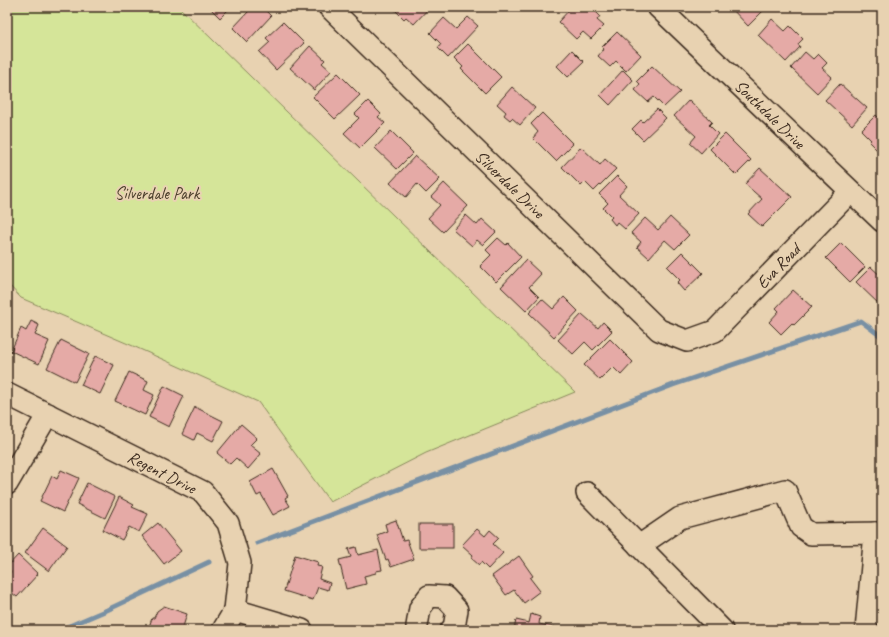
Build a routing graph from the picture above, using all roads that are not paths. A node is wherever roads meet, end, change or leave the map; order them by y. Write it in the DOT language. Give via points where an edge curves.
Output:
graph roads {
  1 [pos="329,7"];
  2 [pos="658,7"];
  3 [pos="850,192"];
  4 [pos="882,221"];
  5 [pos="701,336"];
  6 [pos="7,394"];
  7 [pos="48,414"];
  8 [pos="7,484"];
  9 [pos="587,493"];
  10 [pos="879,533"];
  11 [pos="639,546"];
  12 [pos="235,610"];
  13 [pos="414,629"];
  14 [pos="223,630"];
  15 [pos="302,630"];
  16 [pos="451,630"];
  17 [pos="722,630"];
  18 [pos="866,630"];
  1 -- 5 [label="street, Silverdale Drive" via="659,330 687,341"];
  2 -- 3 [label="street, Southdale Drive"];
  3 -- 4 [label="street, Southdale Drive"];
  3 -- 5 [label="street, Eva Road" via="715,331"];
  6 -- 7 [label="street, Regent Drive"];
  7 -- 8 [label="street"];
  7 -- 12 [label="street, Regent Drive" via="203,492 228,523 240,563"];
  9 -- 11 [label="street"];
  10 -- 11 [label="street" via="811,534 802,527 785,490 680,518"];
  10 -- 18 [label="street"];
  11 -- 17 [label="street"];
  12 -- 14 [label="street, Regent Drive"];
  12 -- 15 [label="street"];
  13 -- 16 [label="street" via="420,608 429,596 445,597 457,610 454,628"];
}
